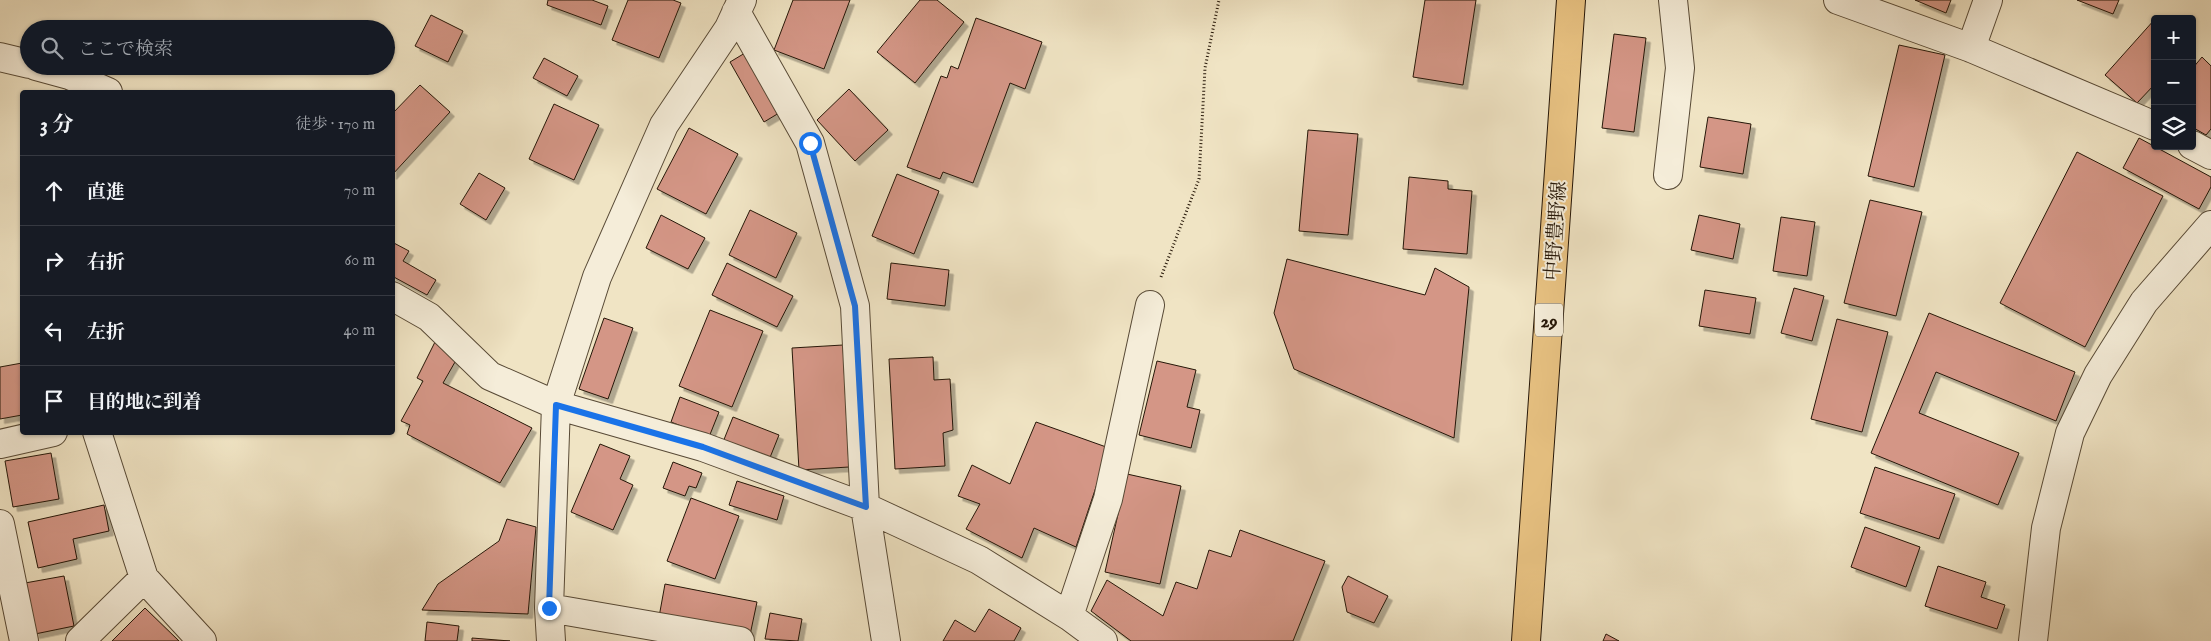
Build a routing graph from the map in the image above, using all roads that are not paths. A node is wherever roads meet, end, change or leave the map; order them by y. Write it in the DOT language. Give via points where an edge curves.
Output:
graph roads {
  1 [pos="1571,0"];
  2 [pos="1673,0"];
  3 [pos="1838,0"];
  4 [pos="1988,0"];
  5 [pos="739,6"];
  6 [pos="1971,48"];
  7 [pos="0,57"];
  8 [pos="20,62"];
  9 [pos="69,75"];
  10 [pos="103,90"];
  11 [pos="2151,124"];
  12 [pos="2196,147"];
  13 [pos="2211,155"];
  14 [pos="1668,175"];
  15 [pos="2211,225"];
  16 [pos="395,298"];
  17 [pos="1150,305"];
  18 [pos="556,405"];
  19 [pos="40,435"];
  20 [pos="98,435"];
  21 [pos="0,444"];
  22 [pos="866,507"];
  23 [pos="0,524"];
  24 [pos="144,578"];
  25 [pos="549,608"];
  26 [pos="1069,616"];
  27 [pos="24,641"];
  28 [pos="80,641"];
  29 [pos="202,641"];
  30 [pos="551,641"];
  31 [pos="740,641"];
  32 [pos="886,641"];
  33 [pos="1103,641"];
  34 [pos="1526,641"];
  35 [pos="2032,641"];
  1 -- 34 [label="main road, 中野豊野線 / 29"];
  2 -- 14 [label="street" via="1680,68"];
  3 -- 6 [label="street"];
  4 -- 6 [label="street"];
  5 -- 18 [label="street" via="729,28 664,125 597,277"];
  5 -- 22 [label="street" via="810,143 855,306"];
  6 -- 11 [label="street"];
  7 -- 8 [label="street"];
  9 -- 10 [label="street"];
  12 -- 13 [label="street"];
  15 -- 35 [label="street" via="2144,302 2098,375 2070,433 2046,528"];
  16 -- 18 [label="street" via="429,317 490,376"];
  17 -- 26 [label="street" via="1108,499"];
  18 -- 22 [label="street" via="703,447"];
  18 -- 25 [label="street"];
  19 -- 21 [label="street"];
  20 -- 24 [label="street"];
  22 -- 26 [label="street" via="979,560"];
  22 -- 32 [label="street"];
  23 -- 27 [label="street"];
  24 -- 28 [label="street"];
  24 -- 29 [label="street"];
  25 -- 30 [label="street"];
  25 -- 31 [label="street"];
  26 -- 33 [label="street"];
}
